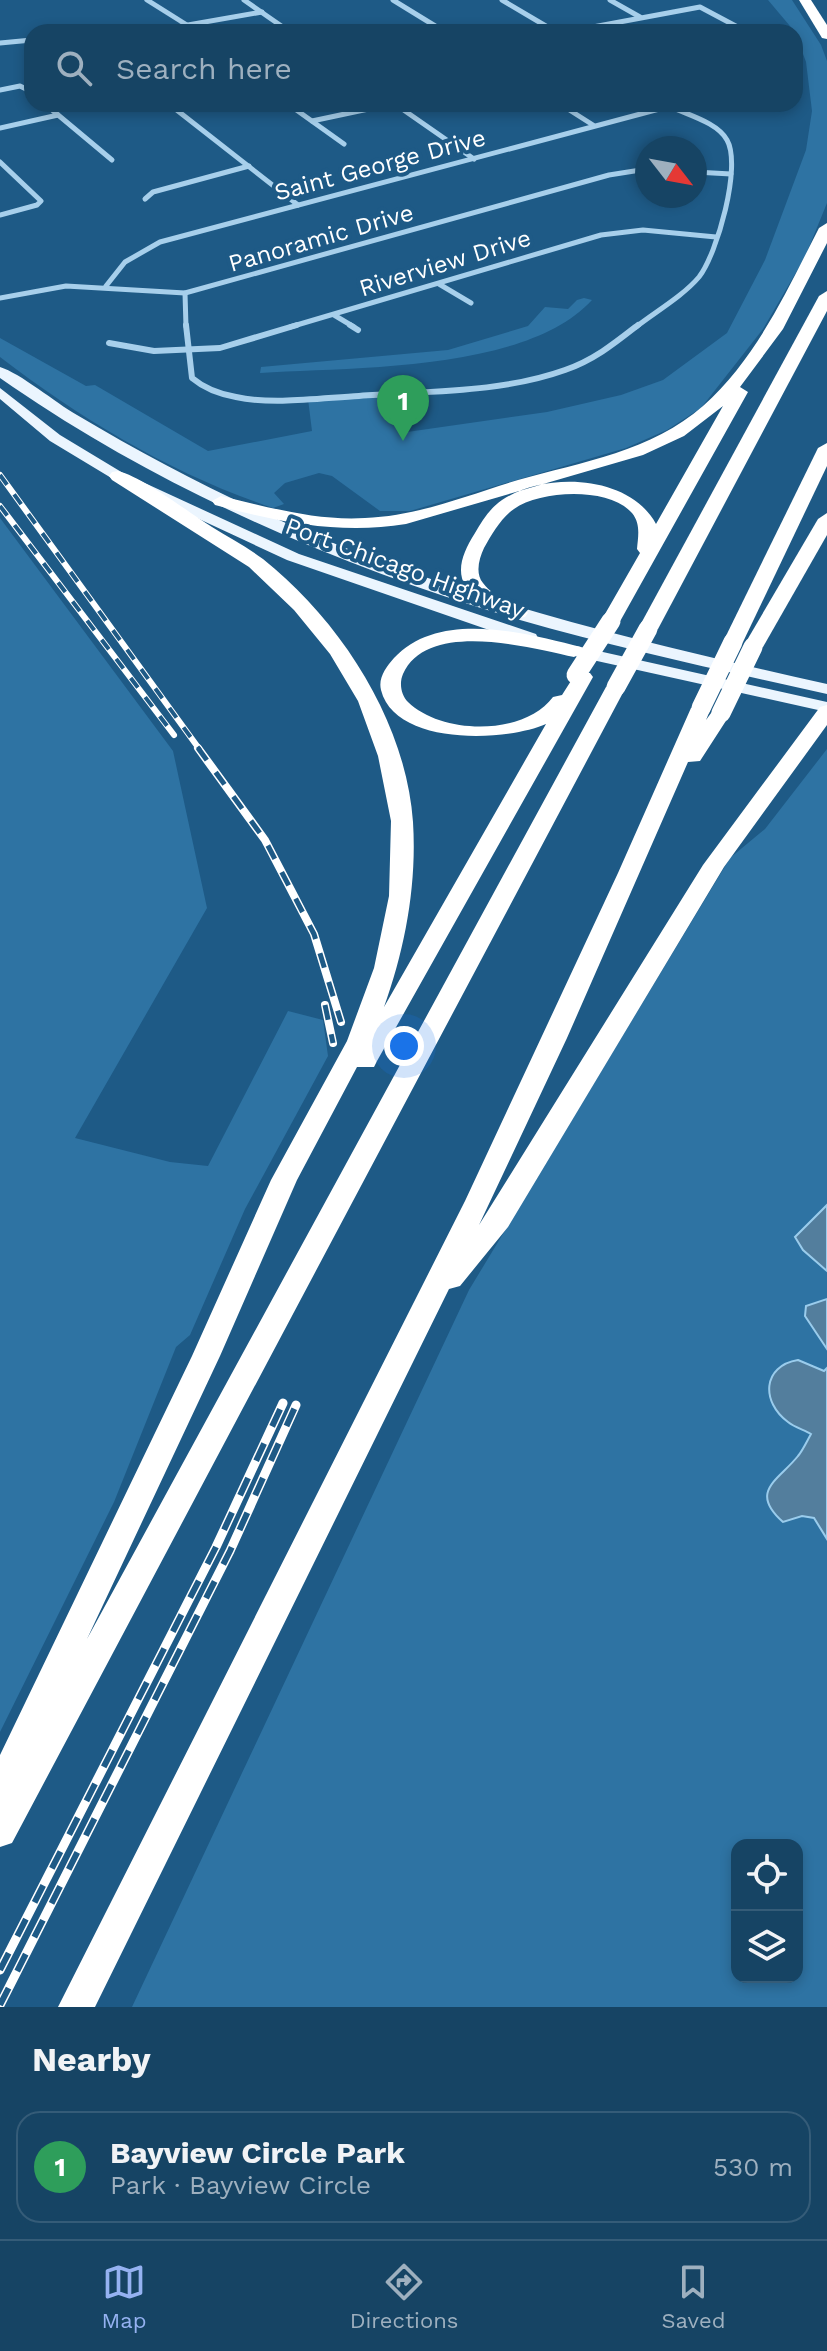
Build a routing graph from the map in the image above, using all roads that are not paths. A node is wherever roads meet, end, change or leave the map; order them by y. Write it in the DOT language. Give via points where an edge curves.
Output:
graph roads {
  1 [pos="147,0"];
  2 [pos="244,0"];
  3 [pos="393,0"];
  4 [pos="502,0"];
  5 [pos="610,0"];
  6 [pos="803,0"];
  7 [pos="262,12"];
  8 [pos="640,17"];
  9 [pos="183,24"];
  10 [pos="199,24"];
  11 [pos="279,24"];
  12 [pos="432,24"];
  13 [pos="542,24"];
  14 [pos="605,24"];
  15 [pos="732,24"];
  16 [pos="823,29"];
  17 [pos="24,41"];
  18 [pos="0,43"];
  19 [pos="24,88"];
  20 [pos="0,90"];
  21 [pos="54,112"];
  22 [pos="179,112"];
  23 [pos="299,112"];
  24 [pos="355,112"];
  25 [pos="406,112"];
  26 [pos="572,112"];
  27 [pos="646,112"];
  28 [pos="680,112"];
  29 [pos="58,115"];
  30 [pos="312,121"];
  31 [pos="593,126"];
  32 [pos="0,128"];
  33 [pos="344,144"];
  34 [pos="474,159"];
  35 [pos="112,160"];
  36 [pos="0,162"];
  37 [pos="249,166"];
  38 [pos="635,171"];
  39 [pos="707,173"];
  40 [pos="731,174"];
  41 [pos="145,199"];
  42 [pos="298,205"];
  43 [pos="0,215"];
  44 [pos="827,228"];
  45 [pos="716,237"];
  46 [pos="439,284"];
  47 [pos="106,286"];
  48 [pos="185,293"];
  49 [pos="827,296"];
  50 [pos="0,298"];
  51 [pos="471,303"];
  52 [pos="334,315"];
  53 [pos="781,317"];
  54 [pos="358,330"];
  55 [pos="109,343"];
  56 [pos="187,350"];
  57 [pos="0,371"];
  58 [pos="0,392"];
  59 [pos="827,448"];
  60 [pos="118,476"];
  61 [pos="221,501"];
  62 [pos="827,519"];
  63 [pos="641,567"];
  64 [pos="518,613"];
  65 [pos="743,645"];
  66 [pos="583,652"];
  67 [pos="580,676"];
  68 [pos="827,689"];
  69 [pos="827,709"];
  70 [pos="827,739"];
  71 [pos="791,761"];
  72 [pos="258,1235"];
  73 [pos="425,1308"];
  74 [pos="0,1790"];
  75 [pos="0,1832"];
  76 [pos="76,2007"];
  1 -- 9 [label="street"];
  2 -- 7 [label="street"];
  3 -- 12 [label="street"];
  4 -- 13 [label="street"];
  5 -- 8 [label="street"];
  6 -- 16 [label="highway"];
  7 -- 10 [label="street"];
  7 -- 11 [label="street"];
  8 -- 14 [label="street"];
  8 -- 15 [label="street" via="700,7"];
  17 -- 18 [label="street"];
  19 -- 20 [label="street"];
  21 -- 29 [label="street"];
  22 -- 37 [label="street"];
  23 -- 30 [label="street"];
  24 -- 30 [label="street"];
  25 -- 34 [label="street"];
  26 -- 31 [label="street"];
  27 -- 31 [label="street, Saint George Drive"];
  28 -- 40 [label="street" via="723,135 731,149"];
  29 -- 32 [label="street"];
  29 -- 35 [label="street"];
  30 -- 33 [label="street"];
  31 -- 34 [label="street, Saint George Drive"];
  34 -- 42 [label="street, Saint George Drive"];
  36 -- 43 [label="street" via="41,201"];
  37 -- 41 [label="street" via="153,192"];
  37 -- 42 [label="street"];
  38 -- 48 [label="street, Panoramic Drive"];
  39 -- 40 [label="street"];
  40 -- 45 [label="street"];
  42 -- 47 [label="street, Saint George Drive" via="160,242 125,262"];
  44 -- 53 [label="highway"];
  45 -- 46 [label="street, Riverview Drive" via="626,230"];
  45 -- 56 [label="street" via="698,278 603,353 521,381 413,393 239,398 214,393 192,378"];
  46 -- 51 [label="street"];
  46 -- 52 [label="street, Riverview Drive"];
  47 -- 48 [label="street, Panoramic Drive"];
  47 -- 50 [label="street, Panoramic Drive" via="49,287"];
  48 -- 56 [label="street"];
  49 -- 75 [label="highway, bridge"];
  52 -- 54 [label="street"];
  52 -- 56 [label="street, Riverview Drive" via="220,348"];
  53 -- 61 [label="highway" via="710,408 683,430 639,450 440,509 369,523 303,521"];
  53 -- 63 [label="highway"];
  55 -- 56 [label="street, Riverview Drive"];
  57 -- 61 [label="main road, Port Chicago Highway" via="40,402"];
  58 -- 60 [label="main road, Port Chicago Highway" via="55,438"];
  59 -- 65 [label="highway"];
  60 -- 66 [label="main road, Port Chicago Highway" via="293,557 506,631"];
  60 -- 72 [label="highway" via="256,563 322,629 368,701 397,787 403,858 386,968 359,1041"];
  61 -- 64 [label="main road, Port Chicago Highway" via="316,544"];
  62 -- 65 [label="highway"];
  63 -- 64 [label="highway" via="650,529 648,520 629,503 583,489 527,495 501,510 468,562 471,582 491,601"];
  63 -- 66 [label="highway, bridge" via="611,621"];
  64 -- 68 [label="main road, Port Chicago Highway"];
  65 -- 73 [label="highway, bridge" via="657,813"];
  66 -- 67 [label="highway, bridge"];
  66 -- 67 [label="highway" via="486,636 447,638 410,652 396,664 391,687 405,710 418,719 453,729 492,731 516,728 548,714"];
  66 -- 69 [label="main road, Port Chicago Highway"];
  67 -- 72 [label="highway" via="351,1084"];
  69 -- 71 [label="highway"];
  70 -- 71 [label="highway"];
  71 -- 73 [label="highway" via="714,865 499,1220"];
  72 -- 74 [label="highway"];
  73 -- 76 [label="highway"];
}
